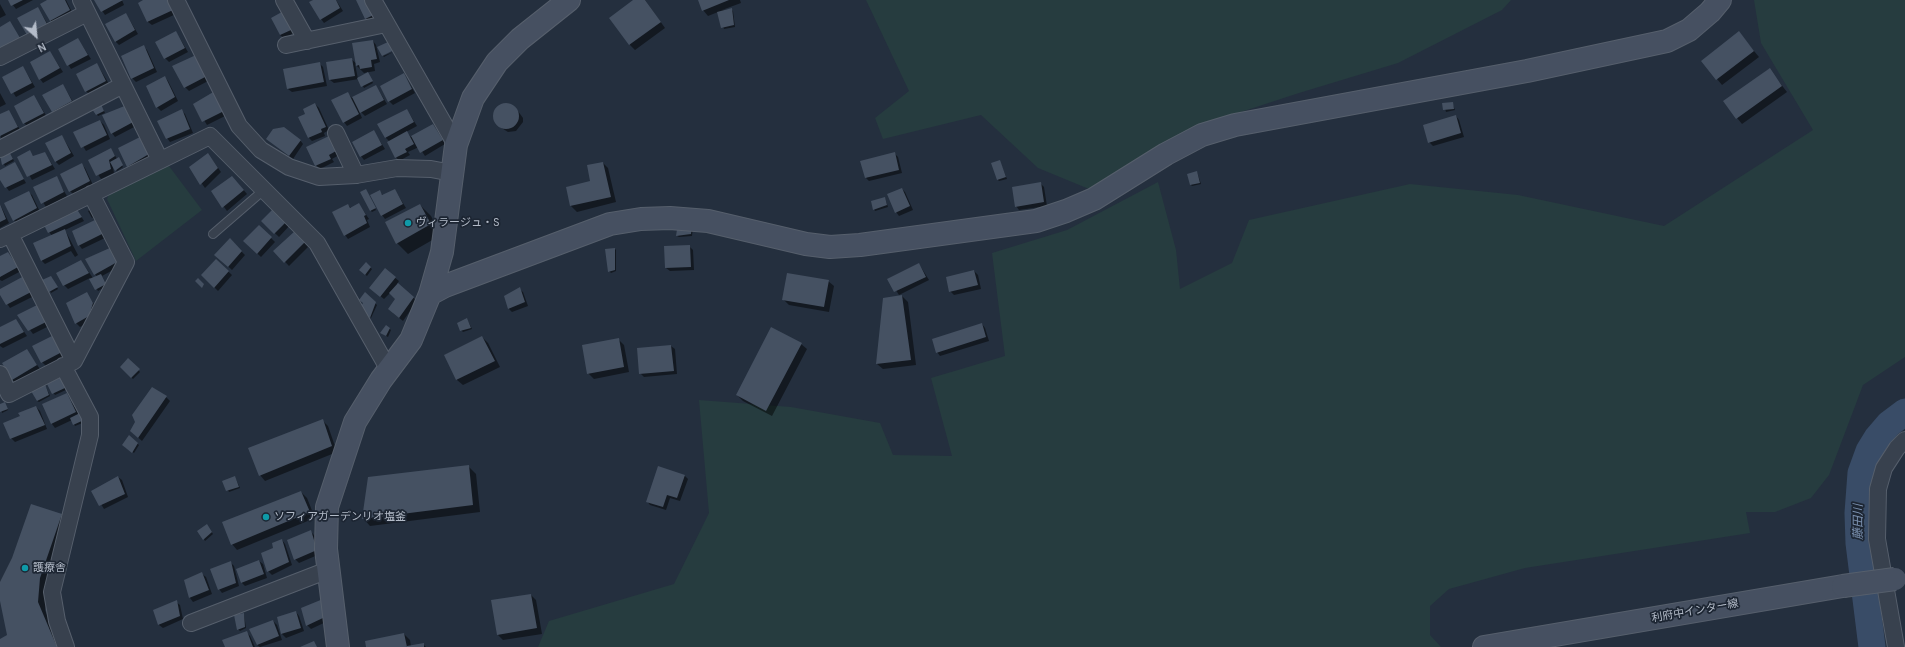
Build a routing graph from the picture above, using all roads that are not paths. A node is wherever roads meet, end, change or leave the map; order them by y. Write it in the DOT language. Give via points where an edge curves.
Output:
graph roads {
  1 [pos="176,0"];
  2 [pos="284,0"];
  3 [pos="373,0"];
  4 [pos="569,0"];
  5 [pos="1720,0"];
  6 [pos="84,6"];
  7 [pos="386,24"];
  8 [pos="307,40"];
  9 [pos="286,45"];
  10 [pos="0,57"];
  11 [pos="123,85"];
  12 [pos="336,134"];
  13 [pos="456,145"];
  14 [pos="0,149"];
  15 [pos="160,160"];
  16 [pos="452,173"];
  17 [pos="356,175"];
  18 [pos="265,189"];
  19 [pos="91,194"];
  20 [pos="214,234"];
  21 [pos="5,237"];
  22 [pos="430,294"];
  23 [pos="68,364"];
  24 [pos="388,370"];
  25 [pos="0,374"];
  26 [pos="1905,440"];
  27 [pos="328,570"];
  28 [pos="1900,578"];
  29 [pos="191,623"];
  30 [pos="66,647"];
  31 [pos="338,647"];
  32 [pos="1484,647"];
  33 [pos="1896,647"];
  1 -- 17 [label="street" via="239,126 260,150 289,167 319,177"];
  2 -- 8 [label="street"];
  3 -- 7 [label="street"];
  4 -- 13 [label="street" via="520,39 497,62 473,98"];
  5 -- 22 [label="street" via="1689,30 1661,42 1519,72 1235,125 1202,135 1166,154 1094,199 1066,212 1036,221 860,245 830,246 806,244 708,221 641,219 610,224 445,286"];
  6 -- 10 [label="street"];
  6 -- 11 [label="street"];
  7 -- 8 [label="street"];
  7 -- 13 [label="street"];
  8 -- 9 [label="street"];
  11 -- 14 [label="street"];
  11 -- 15 [label="street"];
  12 -- 17 [label="street"];
  13 -- 16 [label="street"];
  15 -- 18 [label="street" via="210,136"];
  15 -- 19 [label="street"];
  16 -- 17 [label="street" via="431,169 397,168"];
  16 -- 22 [label="street" via="442,252"];
  18 -- 20 [label="lane"];
  18 -- 24 [label="street" via="318,243"];
  19 -- 21 [label="street"];
  19 -- 23 [label="street" via="126,262"];
  21 -- 23 [label="street"];
  22 -- 24 [label="street" via="410,340"];
  23 -- 25 [label="street" via="9,394"];
  23 -- 30 [label="street" via="90,416 90,435 52,592 57,620"];
  24 -- 27 [label="street" via="354,422 327,507"];
  26 -- 33 [label="street" via="1884,468 1878,489 1877,539"];
  27 -- 29 [label="street"];
  27 -- 31 [label="street"];
  28 -- 32 [label="street, 利府中インター線, bridge"];
}
